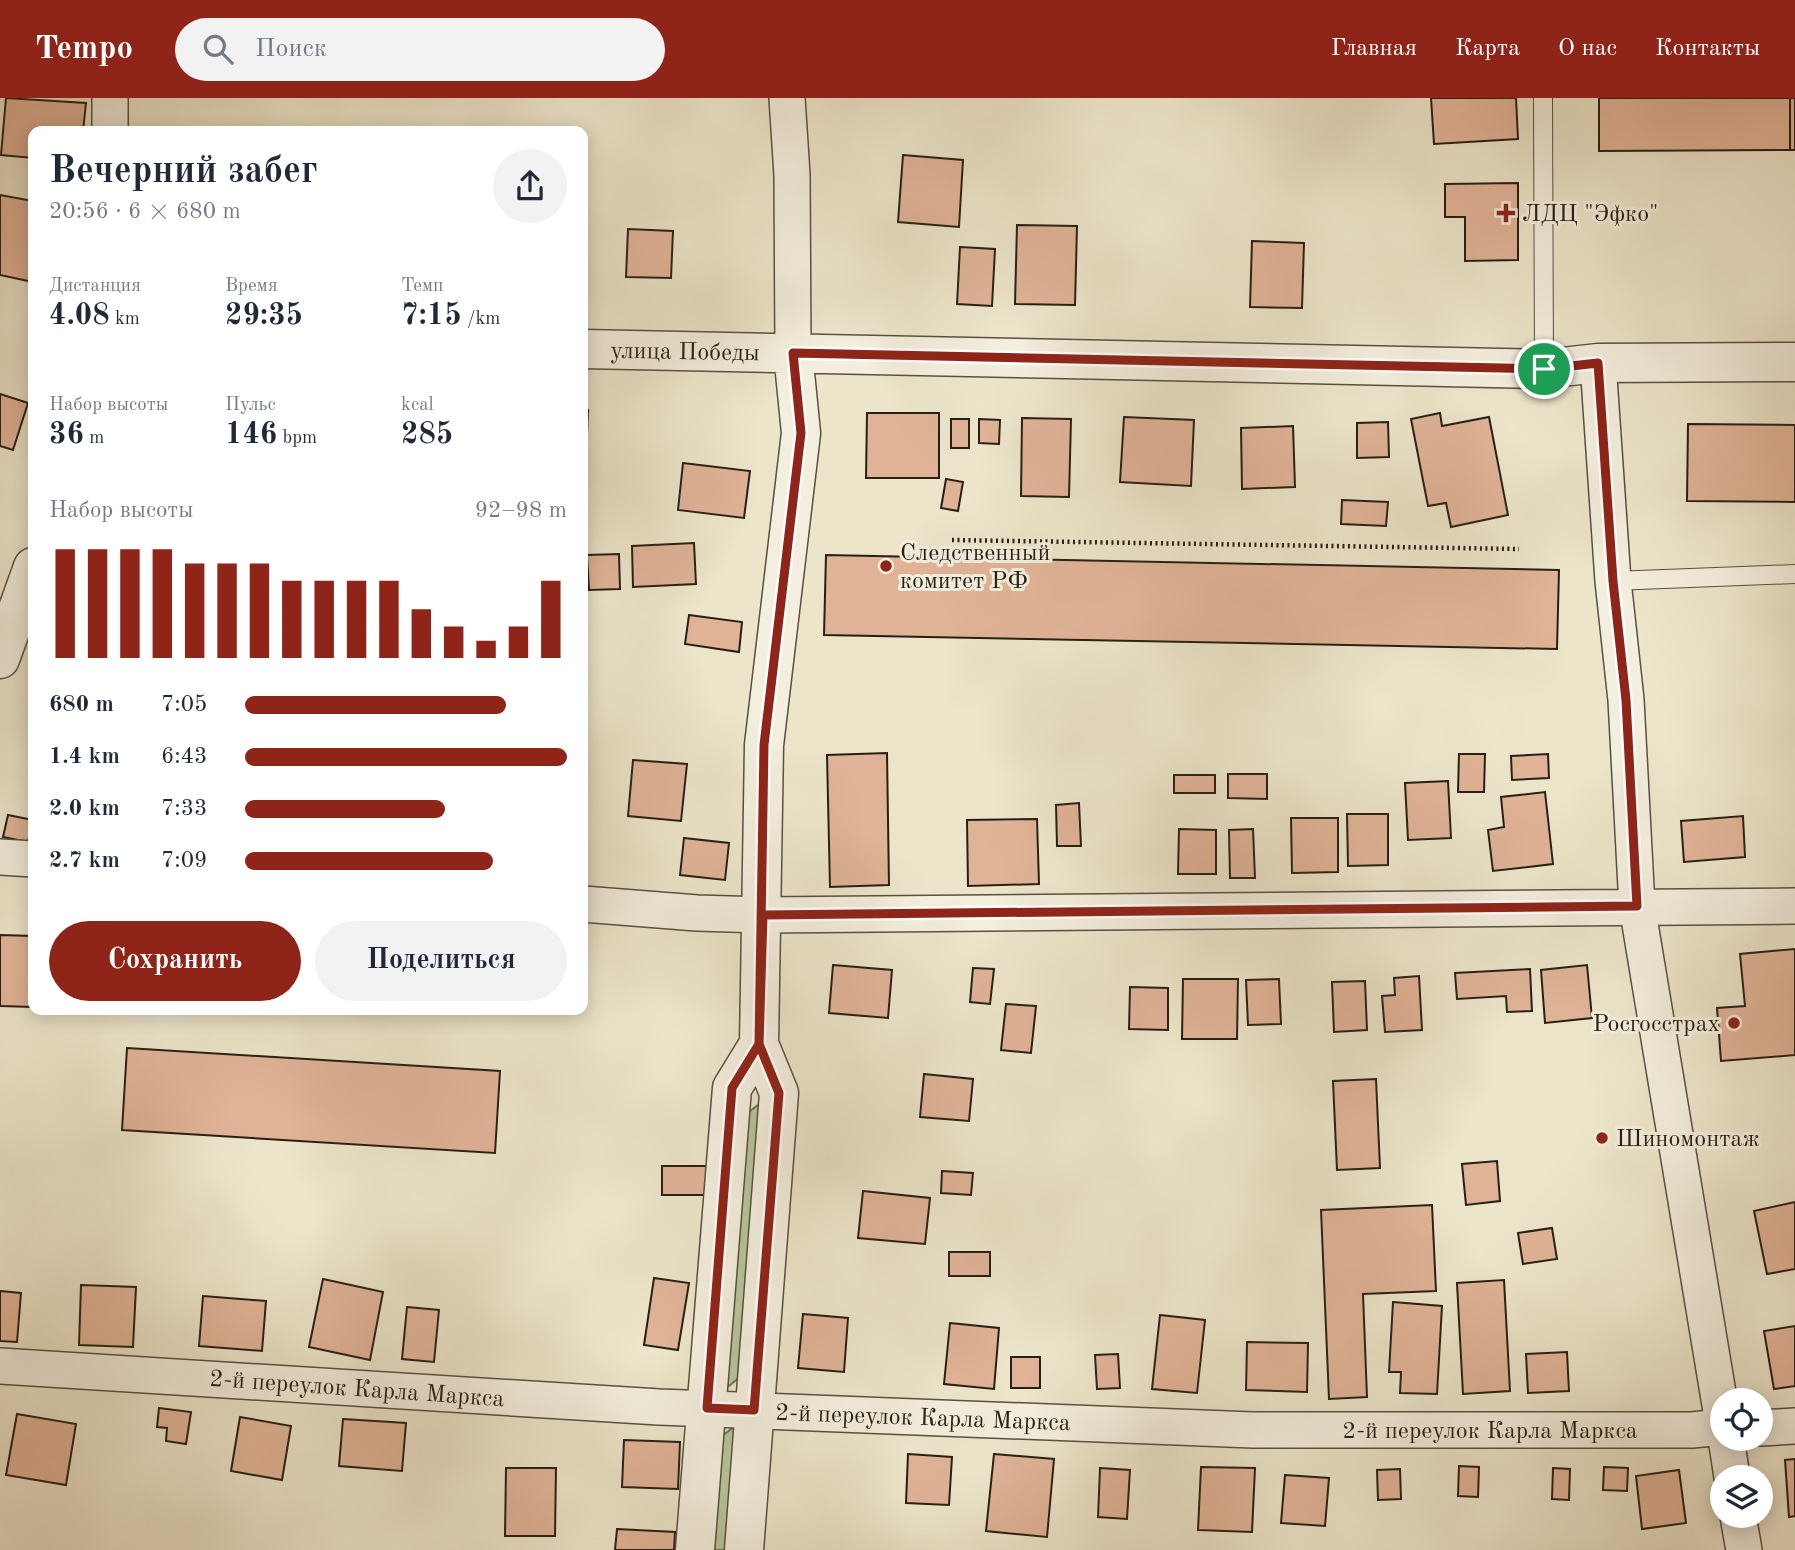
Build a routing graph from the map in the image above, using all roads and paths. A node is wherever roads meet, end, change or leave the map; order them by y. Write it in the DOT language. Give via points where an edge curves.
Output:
graph roads {
  1 [pos="110,98"];
  2 [pos="787,98"];
  3 [pos="1544,98"];
  4 [pos="110,126"];
  5 [pos="588,349"];
  6 [pos="793,353"];
  7 [pos="1795,362"];
  8 [pos="1598,363"];
  9 [pos="1544,369"];
  10 [pos="952,540"];
  11 [pos="1519,549"];
  12 [pos="1795,575"];
  13 [pos="28,581"];
  14 [pos="1613,581"];
  15 [pos="0,659"];
  16 [pos="0,857"];
  17 [pos="28,859"];
  18 [pos="588,904"];
  19 [pos="1637,906"];
  20 [pos="1795,906"];
  21 [pos="763,915"];
  22 [pos="759,1044"];
  23 [pos="0,1366"];
  24 [pos="1717,1388"];
  25 [pos="707,1408"];
  26 [pos="754,1410"];
  27 [pos="1795,1426"];
  28 [pos="1773,1427"];
  29 [pos="1710,1428"];
  30 [pos="1740,1528"];
  31 [pos="695,1550"];
  32 [pos="744,1550"];
  33 [pos="1744,1550"];
  1 -- 4 [label="street"];
  2 -- 6 [label="street"];
  3 -- 9 [label="lane"];
  5 -- 6 [label="street, улица Победы"];
  6 -- 9 [label="street, улица Победы"];
  6 -- 21 [label="street" via="801,433 764,745"];
  7 -- 8 [label="street, улица Победы"];
  8 -- 9 [label="street, улица Победы"];
  8 -- 14 [label="street"];
  10 -- 11 [label="path"];
  12 -- 14 [label="lane"];
  13 -- 15 [label="street"];
  14 -- 19 [label="street" via="1626,700"];
  16 -- 17 [label="street"];
  18 -- 21 [label="street"];
  19 -- 20 [label="street"];
  19 -- 21 [label="street"];
  19 -- 24 [label="street"];
  21 -- 22 [label="street"];
  22 -- 25 [label="street" via="732,1088"];
  22 -- 26 [label="street" via="779,1093"];
  23 -- 25 [label="street, 2-й переулок Карла Маркса"];
  25 -- 26 [label="street, 2-й переулок Карла Маркса"];
  25 -- 31 [label="street"];
  26 -- 29 [label="street, 2-й переулок Карла Маркса" via="1253,1430"];
  26 -- 32 [label="street"];
  27 -- 28 [label="street"];
  30 -- 33 [label="street"];
}
